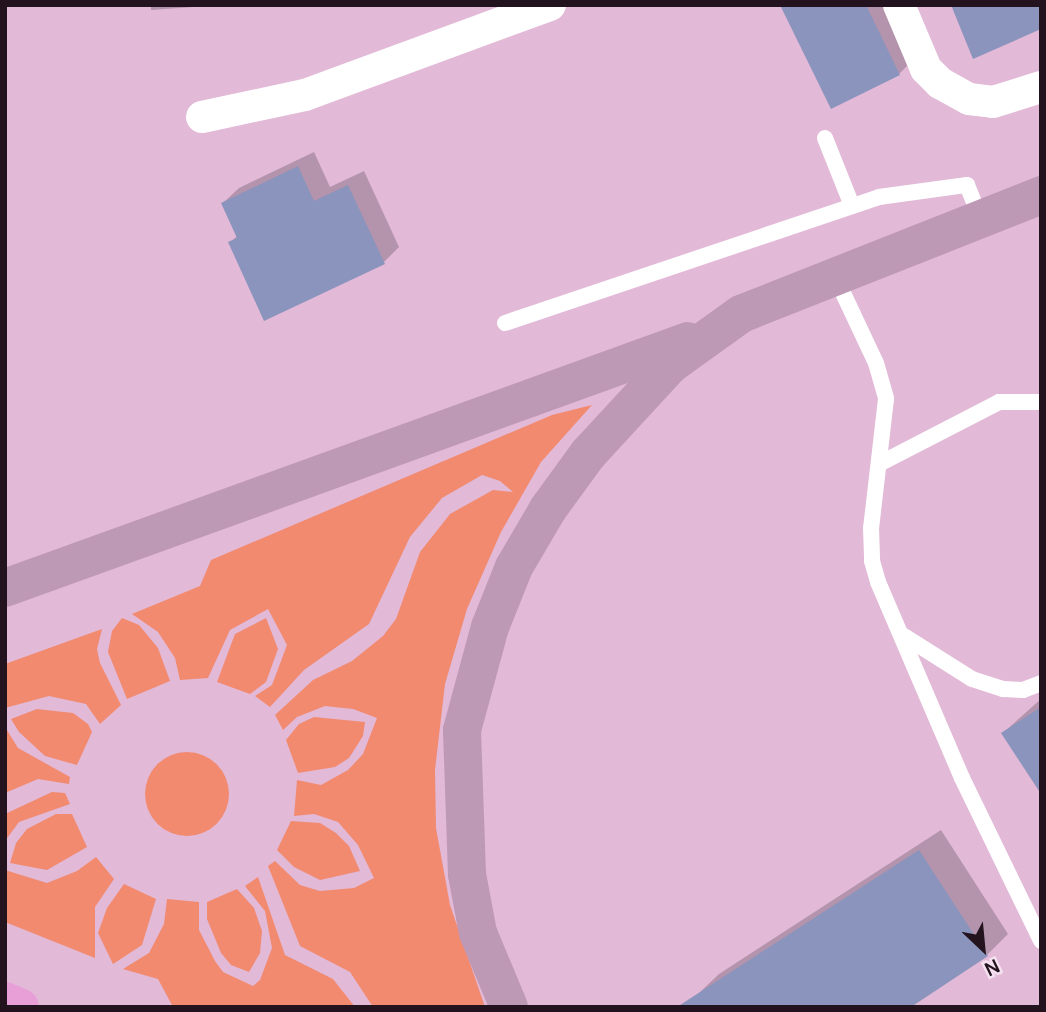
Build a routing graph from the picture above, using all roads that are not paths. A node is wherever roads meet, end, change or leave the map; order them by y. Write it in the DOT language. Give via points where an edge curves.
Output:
graph roads {
  1 [pos="550,5"];
  2 [pos="899,5"];
  3 [pos="1041,88"];
  4 [pos="202,117"];
  5 [pos="825,138"];
  6 [pos="1041,195"];
  7 [pos="852,206"];
  8 [pos="980,218"];
  9 [pos="834,274"];
  10 [pos="505,323"];
  11 [pos="711,333"];
  12 [pos="1041,402"];
  13 [pos="879,464"];
  14 [pos="5,588"];
  15 [pos="902,634"];
  16 [pos="1041,683"];
  17 [pos="1041,941"];
  18 [pos="5,1002"];
  19 [pos="20,1007"];
  20 [pos="509,1007"];
  1 -- 4 [label="street" via="305,95"];
  2 -- 3 [label="street" via="926,69 940,83 969,99 993,102"];
  5 -- 7 [label="lane"];
  6 -- 8 [label="main road"];
  7 -- 8 [label="lane" via="878,197 967,185"];
  7 -- 10 [label="lane"];
  8 -- 9 [label="main road"];
  9 -- 11 [label="main road" via="778,296"];
  9 -- 13 [label="lane" via="883,380 885,422"];
  11 -- 14 [label="main road"];
  11 -- 20 [label="main road" via="670,365 588,454 514,567 490,627 462,730 463,812 478,933"];
  12 -- 13 [label="lane" via="999,402"];
  13 -- 15 [label="lane" via="872,561"];
  15 -- 16 [label="lane" via="972,679 1003,689 1023,690"];
  15 -- 17 [label="lane" via="962,778"];
  18 -- 19 [label="highway"];
}
